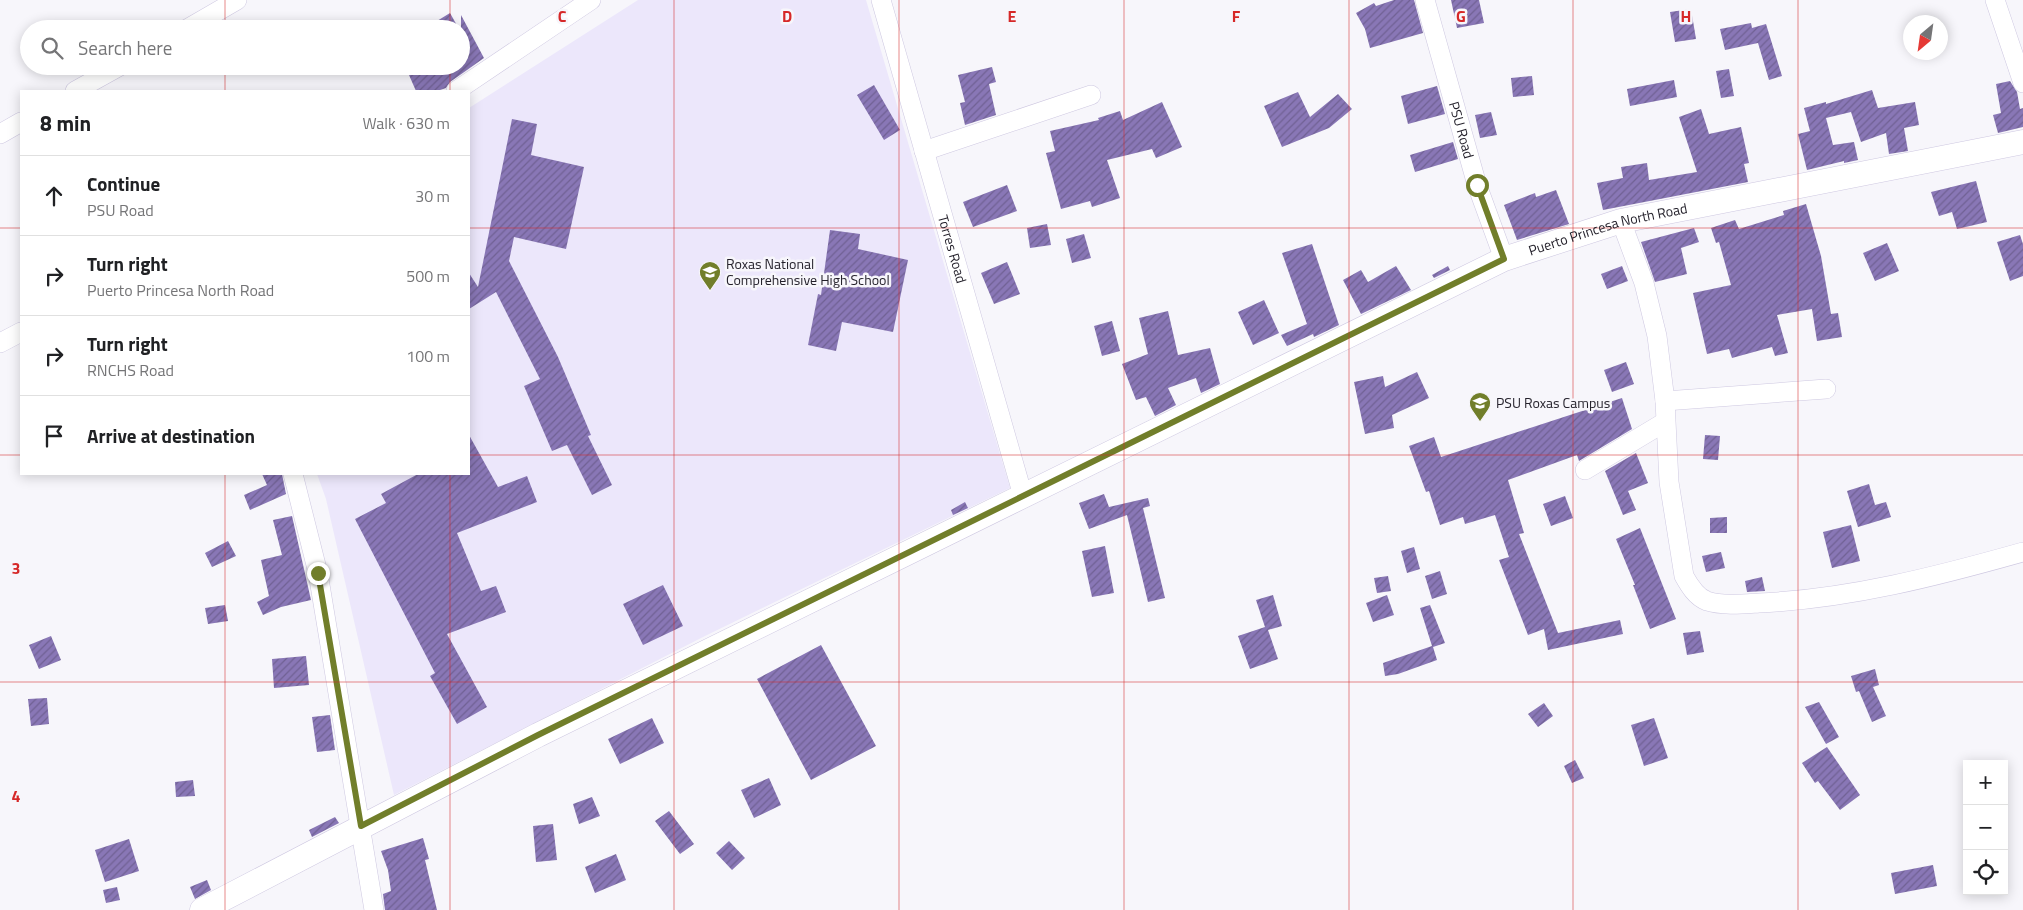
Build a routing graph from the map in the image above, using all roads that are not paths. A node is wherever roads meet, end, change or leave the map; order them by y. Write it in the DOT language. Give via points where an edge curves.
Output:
graph roads {
  1 [pos="238,0"];
  2 [pos="591,0"];
  3 [pos="881,0"];
  4 [pos="1425,0"];
  5 [pos="1995,0"];
  6 [pos="203,20"];
  7 [pos="104,75"];
  8 [pos="2023,83"];
  9 [pos="77,90"];
  10 [pos="457,90"];
  11 [pos="1091,95"];
  12 [pos="20,123"];
  13 [pos="0,134"];
  14 [pos="2023,142"];
  15 [pos="924,151"];
  16 [pos="1621,221"];
  17 [pos="1504,259"];
  18 [pos="20,333"];
  19 [pos="0,344"];
  20 [pos="1826,389"];
  21 [pos="1665,401"];
  22 [pos="1665,422"];
  23 [pos="1585,470"];
  24 [pos="293,475"];
  25 [pos="1023,496"];
  26 [pos="2023,552"];
  27 [pos="361,826"];
  28 [pos="202,910"];
  29 [pos="374,910"];
  1 -- 6 [label="street"];
  2 -- 10 [label="street"];
  3 -- 15 [label="street, Torres Road"];
  4 -- 17 [label="street, PSU Road" via="1477,185"];
  5 -- 8 [label="street"];
  7 -- 9 [label="street"];
  11 -- 15 [label="street"];
  12 -- 13 [label="street"];
  14 -- 16 [label="main road, Puerto Princesa North Road"];
  15 -- 25 [label="street, Torres Road"];
  16 -- 17 [label="main road, Puerto Princesa North Road"];
  16 -- 21 [label="street" via="1644,283 1657,336"];
  17 -- 25 [label="main road, Puerto Princesa North Road"];
  18 -- 19 [label="street"];
  20 -- 21 [label="street"];
  21 -- 22 [label="street"];
  22 -- 23 [label="street"];
  22 -- 26 [label="street" via="1669,482 1684,576 1692,589 1706,601 1731,604 1818,597 1954,571"];
  24 -- 27 [label="street" via="318,573"];
  25 -- 27 [label="main road, Puerto Princesa North Road"];
  27 -- 28 [label="main road, Puerto Princesa North Road"];
  27 -- 29 [label="street"];
}
